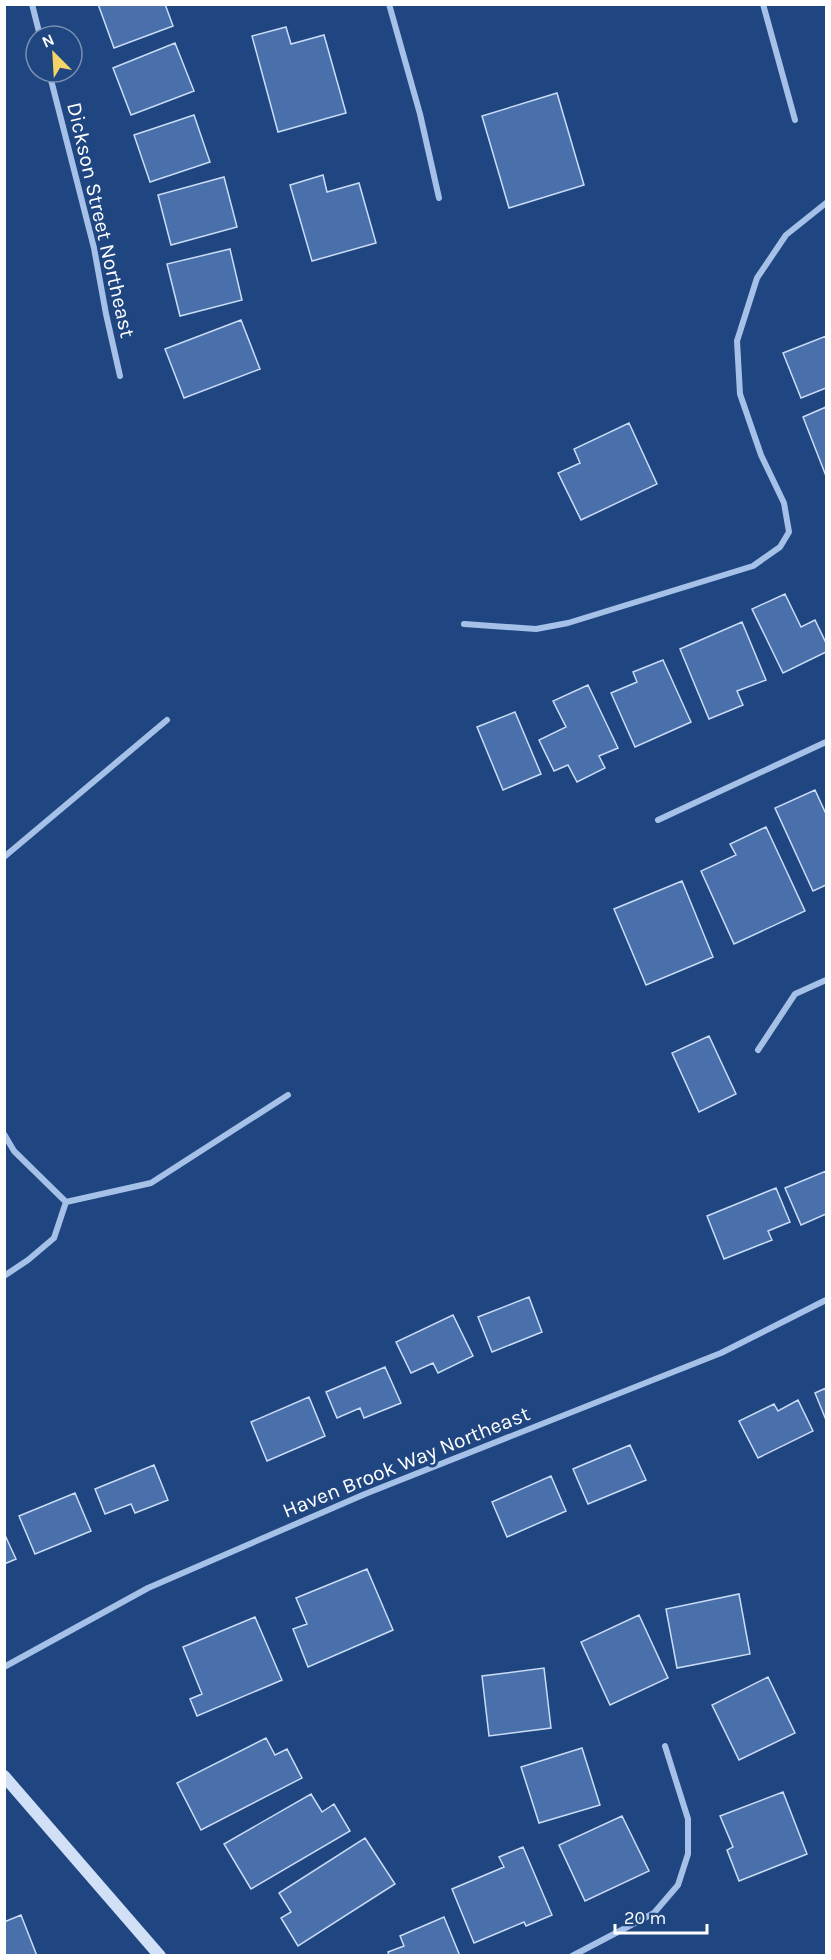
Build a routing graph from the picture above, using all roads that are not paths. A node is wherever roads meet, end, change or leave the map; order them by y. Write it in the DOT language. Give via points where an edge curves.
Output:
graph roads {
  1 [pos="32,4"];
  2 [pos="389,4"];
  3 [pos="764,4"];
  4 [pos="37,24"];
  5 [pos="52,84"];
  6 [pos="795,120"];
  7 [pos="440,198"];
  8 [pos="826,203"];
  9 [pos="120,376"];
  10 [pos="464,624"];
  11 [pos="167,720"];
  12 [pos="826,742"];
  13 [pos="658,820"];
  14 [pos="4,857"];
  15 [pos="826,980"];
  16 [pos="759,1050"];
  17 [pos="288,1095"];
  18 [pos="4,1134"];
  19 [pos="66,1202"];
  20 [pos="4,1276"];
  21 [pos="826,1300"];
  22 [pos="4,1667"];
  23 [pos="665,1746"];
  24 [pos="4,1776"];
  25 [pos="160,1956"];
  26 [pos="572,1956"];
  1 -- 4 [label="street"];
  2 -- 7 [label="street"];
  3 -- 6 [label="street"];
  5 -- 9 [label="street, Dickson Street Northeast" via="94,248"];
  8 -- 10 [label="street" via="786,236 757,278 737,341 740,394 761,455 784,503 789,532 780,547 753,566 568,624 536,629"];
  11 -- 14 [label="street"];
  12 -- 13 [label="street"];
  15 -- 16 [label="street" via="795,994"];
  17 -- 19 [label="street" via="151,1183"];
  18 -- 19 [label="street" via="14,1151"];
  19 -- 20 [label="street" via="54,1238"];
  21 -- 22 [label="street, Haven Brook Way Northeast" via="721,1353 365,1494 148,1588"];
  23 -- 26 [label="street" via="688,1819 688,1854 678,1885 654,1913"];
  24 -- 25 [label="street"];
}
